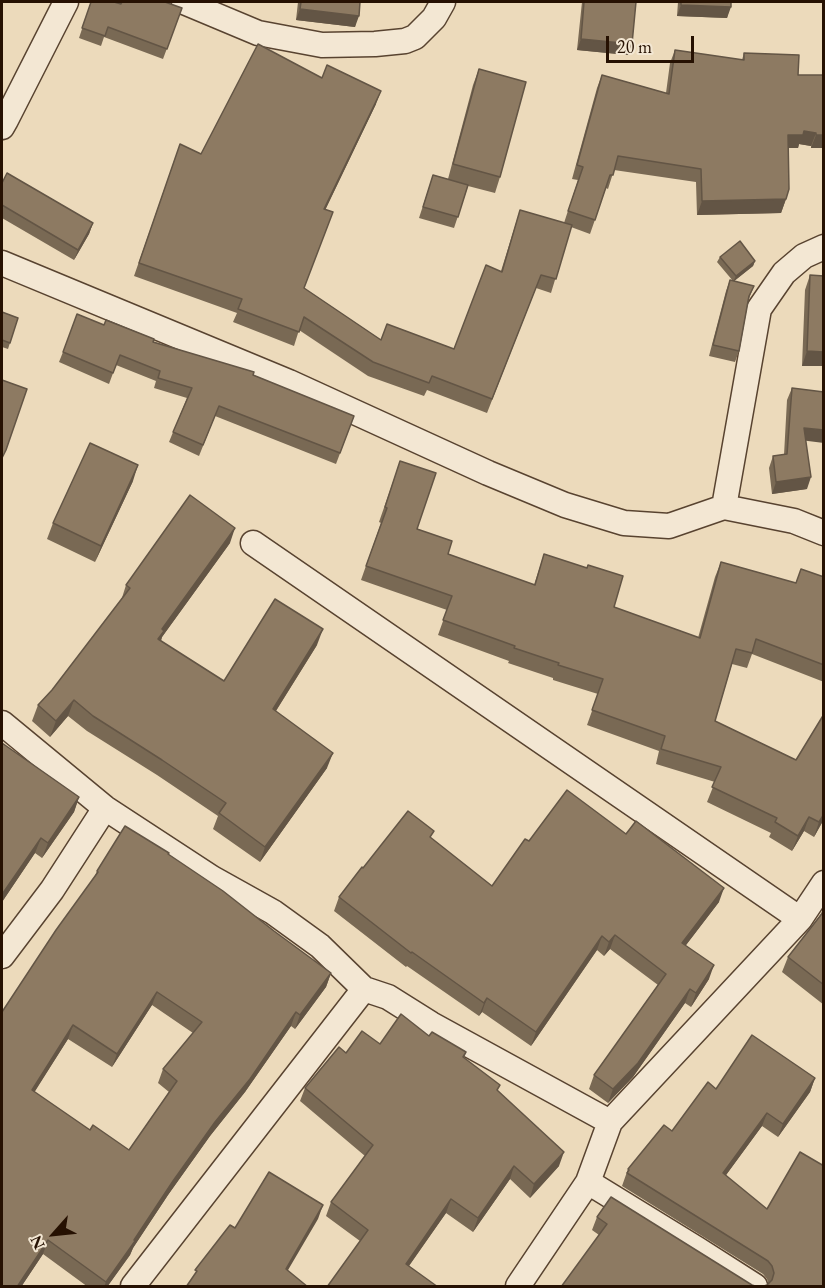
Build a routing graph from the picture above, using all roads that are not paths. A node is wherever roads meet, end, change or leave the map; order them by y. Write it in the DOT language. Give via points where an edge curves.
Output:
graph roads {
  1 [pos="66,2"];
  2 [pos="184,2"];
  3 [pos="443,2"];
  4 [pos="2,127"];
  5 [pos="824,247"];
  6 [pos="2,263"];
  7 [pos="724,507"];
  8 [pos="824,533"];
  9 [pos="253,543"];
  10 [pos="2,723"];
  11 [pos="105,808"];
  12 [pos="824,883"];
  13 [pos="800,919"];
  14 [pos="2,956"];
  15 [pos="364,989"];
  16 [pos="610,1122"];
  17 [pos="588,1182"];
  18 [pos="134,1287"];
  19 [pos="518,1287"];
  20 [pos="754,1287"];
  1 -- 4 [label="street"];
  2 -- 3 [label="street" via="258,33 322,45 405,41 415,37 434,18"];
  5 -- 7 [label="street" via="804,256 784,273 759,309"];
  6 -- 7 [label="street" via="289,382 488,474 565,505 624,524 669,526"];
  7 -- 8 [label="street" via="794,521"];
  9 -- 13 [label="street"];
  10 -- 11 [label="street"];
  11 -- 14 [label="street" via="52,890"];
  11 -- 15 [label="street" via="212,878 273,912 320,946"];
  12 -- 13 [label="street"];
  13 -- 16 [label="street"];
  15 -- 16 [label="street" via="388,997"];
  15 -- 18 [label="street"];
  16 -- 17 [label="street"];
  17 -- 19 [label="street"];
  17 -- 20 [label="street"];
}
